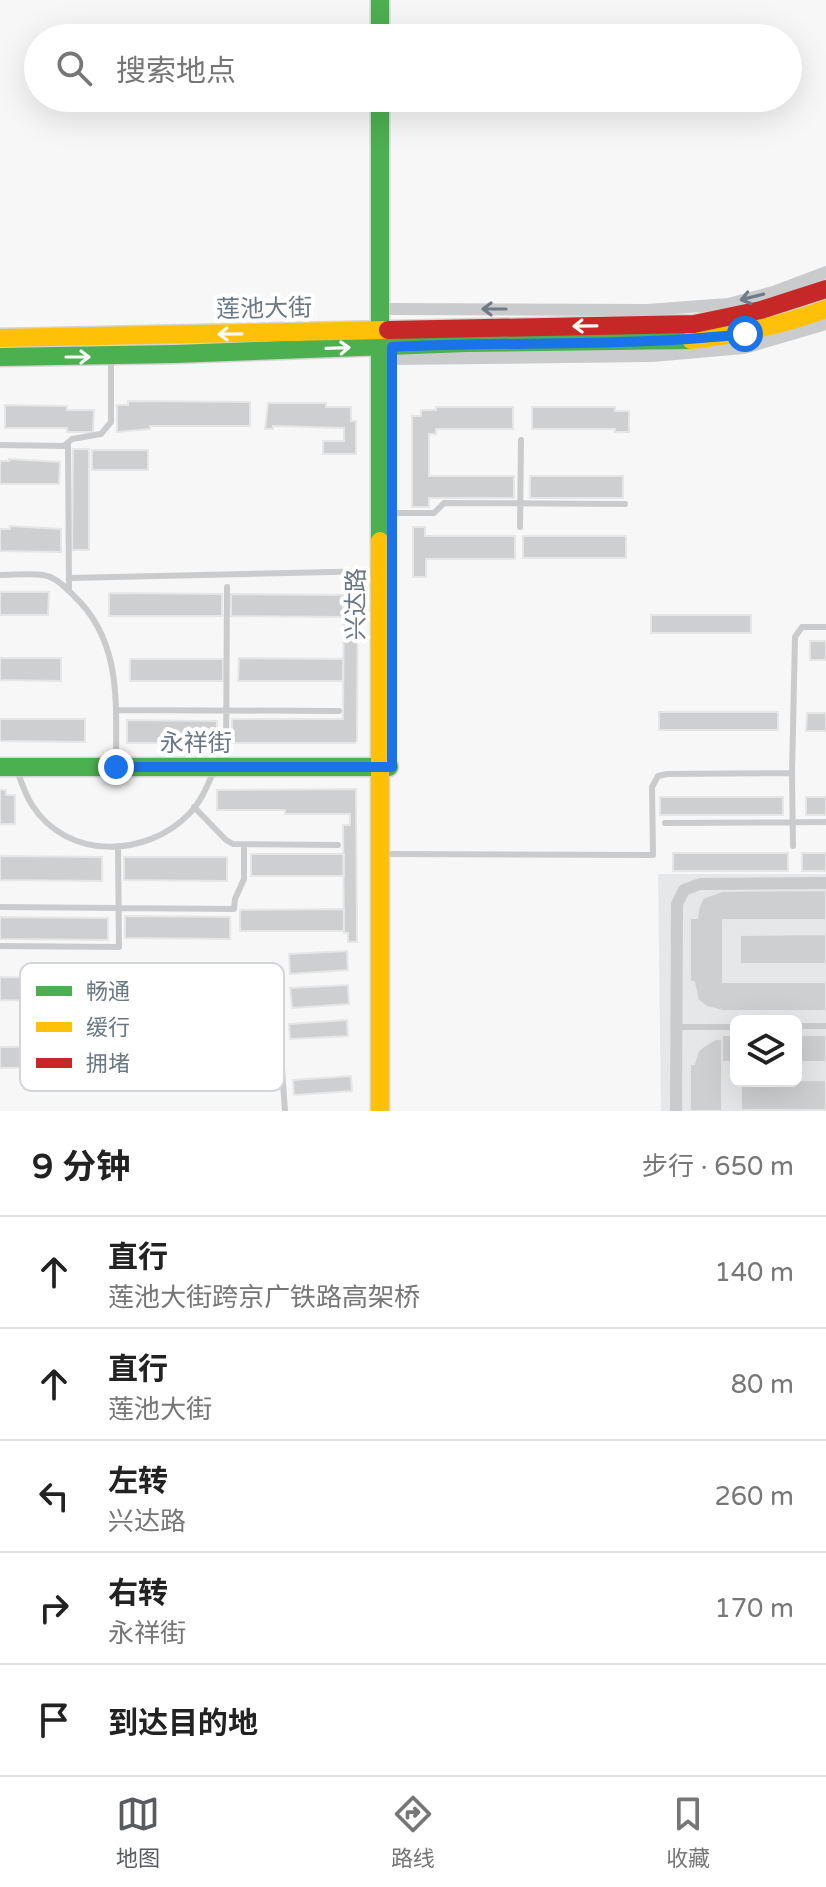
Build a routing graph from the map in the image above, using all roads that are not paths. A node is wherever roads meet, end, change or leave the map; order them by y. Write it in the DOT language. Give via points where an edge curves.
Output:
graph roads {
  1 [pos="380,0"];
  2 [pos="392,0"];
  3 [pos="380,24"];
  4 [pos="392,24"];
  5 [pos="380,112"];
  6 [pos="392,112"];
  7 [pos="826,272"];
  8 [pos="826,289"];
  9 [pos="392,309"];
  10 [pos="826,309"];
  11 [pos="826,324"];
  12 [pos="526,335"];
  13 [pos="0,338"];
  14 [pos="387,343"];
  15 [pos="0,357"];
  16 [pos="111,357"];
  17 [pos="521,440"];
  18 [pos="68,443"];
  19 [pos="0,445"];
  20 [pos="520,503"];
  21 [pos="625,504"];
  22 [pos="392,513"];
  23 [pos="520,527"];
  24 [pos="380,571"];
  25 [pos="0,575"];
  26 [pos="69,578"];
  27 [pos="227,587"];
  28 [pos="69,591"];
  29 [pos="826,627"];
  30 [pos="116,710"];
  31 [pos="226,711"];
  32 [pos="339,711"];
  33 [pos="8,767"];
  34 [pos="116,767"];
  35 [pos="221,767"];
  36 [pos="386,767"];
  37 [pos="792,773"];
  38 [pos="194,807"];
  39 [pos="792,822"];
  40 [pos="826,822"];
  41 [pos="665,823"];
  42 [pos="244,845"];
  43 [pos="338,845"];
  44 [pos="793,846"];
  45 [pos="118,847"];
  46 [pos="392,854"];
  47 [pos="826,883"];
  48 [pos="0,907"];
  49 [pos="119,907"];
  50 [pos="0,946"];
  51 [pos="802,1026"];
  52 [pos="826,1026"];
  53 [pos="676,1027"];
  54 [pos="730,1027"];
  55 [pos="284,1091"];
  56 [pos="285,1111"];
  57 [pos="380,1111"];
  58 [pos="392,1111"];
  59 [pos="676,1111"];
  1 -- 3 [label="main road"];
  2 -- 4 [label="main road"];
  5 -- 14 [label="main road, 兴达路"];
  6 -- 9 [label="main road, 兴达路"];
  7 -- 9 [label="street, one-way" via="728,304 647,310"];
  8 -- 12 [label="main road, one-way" via="745,316 694,324"];
  9 -- 14 [label="main road, 兴达路"];
  10 -- 12 [label="main road" via="745,334 675,342"];
  11 -- 14 [label="street" via="744,348 652,356"];
  12 -- 14 [label="main road, 莲池大街"];
  14 -- 13 [label="main road, 莲池大街, one-way"];
  16 -- 14 [label="main road, 莲池大街, one-way"];
  14 -- 22 [label="main road, 兴达路"];
  14 -- 24 [label="main road, 兴达路"];
  15 -- 16 [label="main road, 莲池大街, one-way"];
  16 -- 18 [label="lane" via="111,422 101,434"];
  17 -- 20 [label="lane"];
  18 -- 19 [label="lane"];
  18 -- 26 [label="lane"];
  20 -- 21 [label="lane"];
  20 -- 22 [label="lane" via="444,503 434,513"];
  20 -- 23 [label="lane"];
  22 -- 36 [label="main road, 兴达路"];
  24 -- 26 [label="lane"];
  24 -- 36 [label="main road, 兴达路"];
  25 -- 28 [label="lane" via="42,575"];
  26 -- 28 [label="lane"];
  27 -- 31 [label="lane"];
  28 -- 30 [label="lane" via="103,635"];
  29 -- 37 [label="lane" via="802,627 795,637"];
  30 -- 31 [label="lane"];
  30 -- 34 [label="lane"];
  31 -- 32 [label="lane"];
  31 -- 35 [label="lane"];
  33 -- 34 [label="main road, 永祥街"];
  33 -- 45 [label="lane" via="31,804 58,832 94,846"];
  34 -- 35 [label="main road, 永祥街"];
  35 -- 36 [label="main road, 永祥街"];
  35 -- 38 [label="lane"];
  36 -- 46 [label="main road, 兴达路"];
  36 -- 57 [label="main road, 兴达路"];
  37 -- 39 [label="lane"];
  37 -- 46 [label="lane" via="658,776 652,787 653,855"];
  38 -- 42 [label="lane" via="226,840"];
  38 -- 45 [label="lane" via="153,840"];
  39 -- 40 [label="lane"];
  39 -- 41 [label="lane"];
  39 -- 44 [label="lane"];
  42 -- 43 [label="lane"];
  42 -- 49 [label="lane" via="244,879 234,909"];
  45 -- 49 [label="lane"];
  46 -- 58 [label="main road, 兴达路"];
  47 -- 53 [label="street" via="700,884 684,890 677,904"];
  48 -- 49 [label="lane"];
  49 -- 50 [label="lane" via="119,947"];
  51 -- 52 [label="lane"];
  53 -- 54 [label="lane"];
  53 -- 59 [label="street"];
  55 -- 56 [label="lane"];
}
